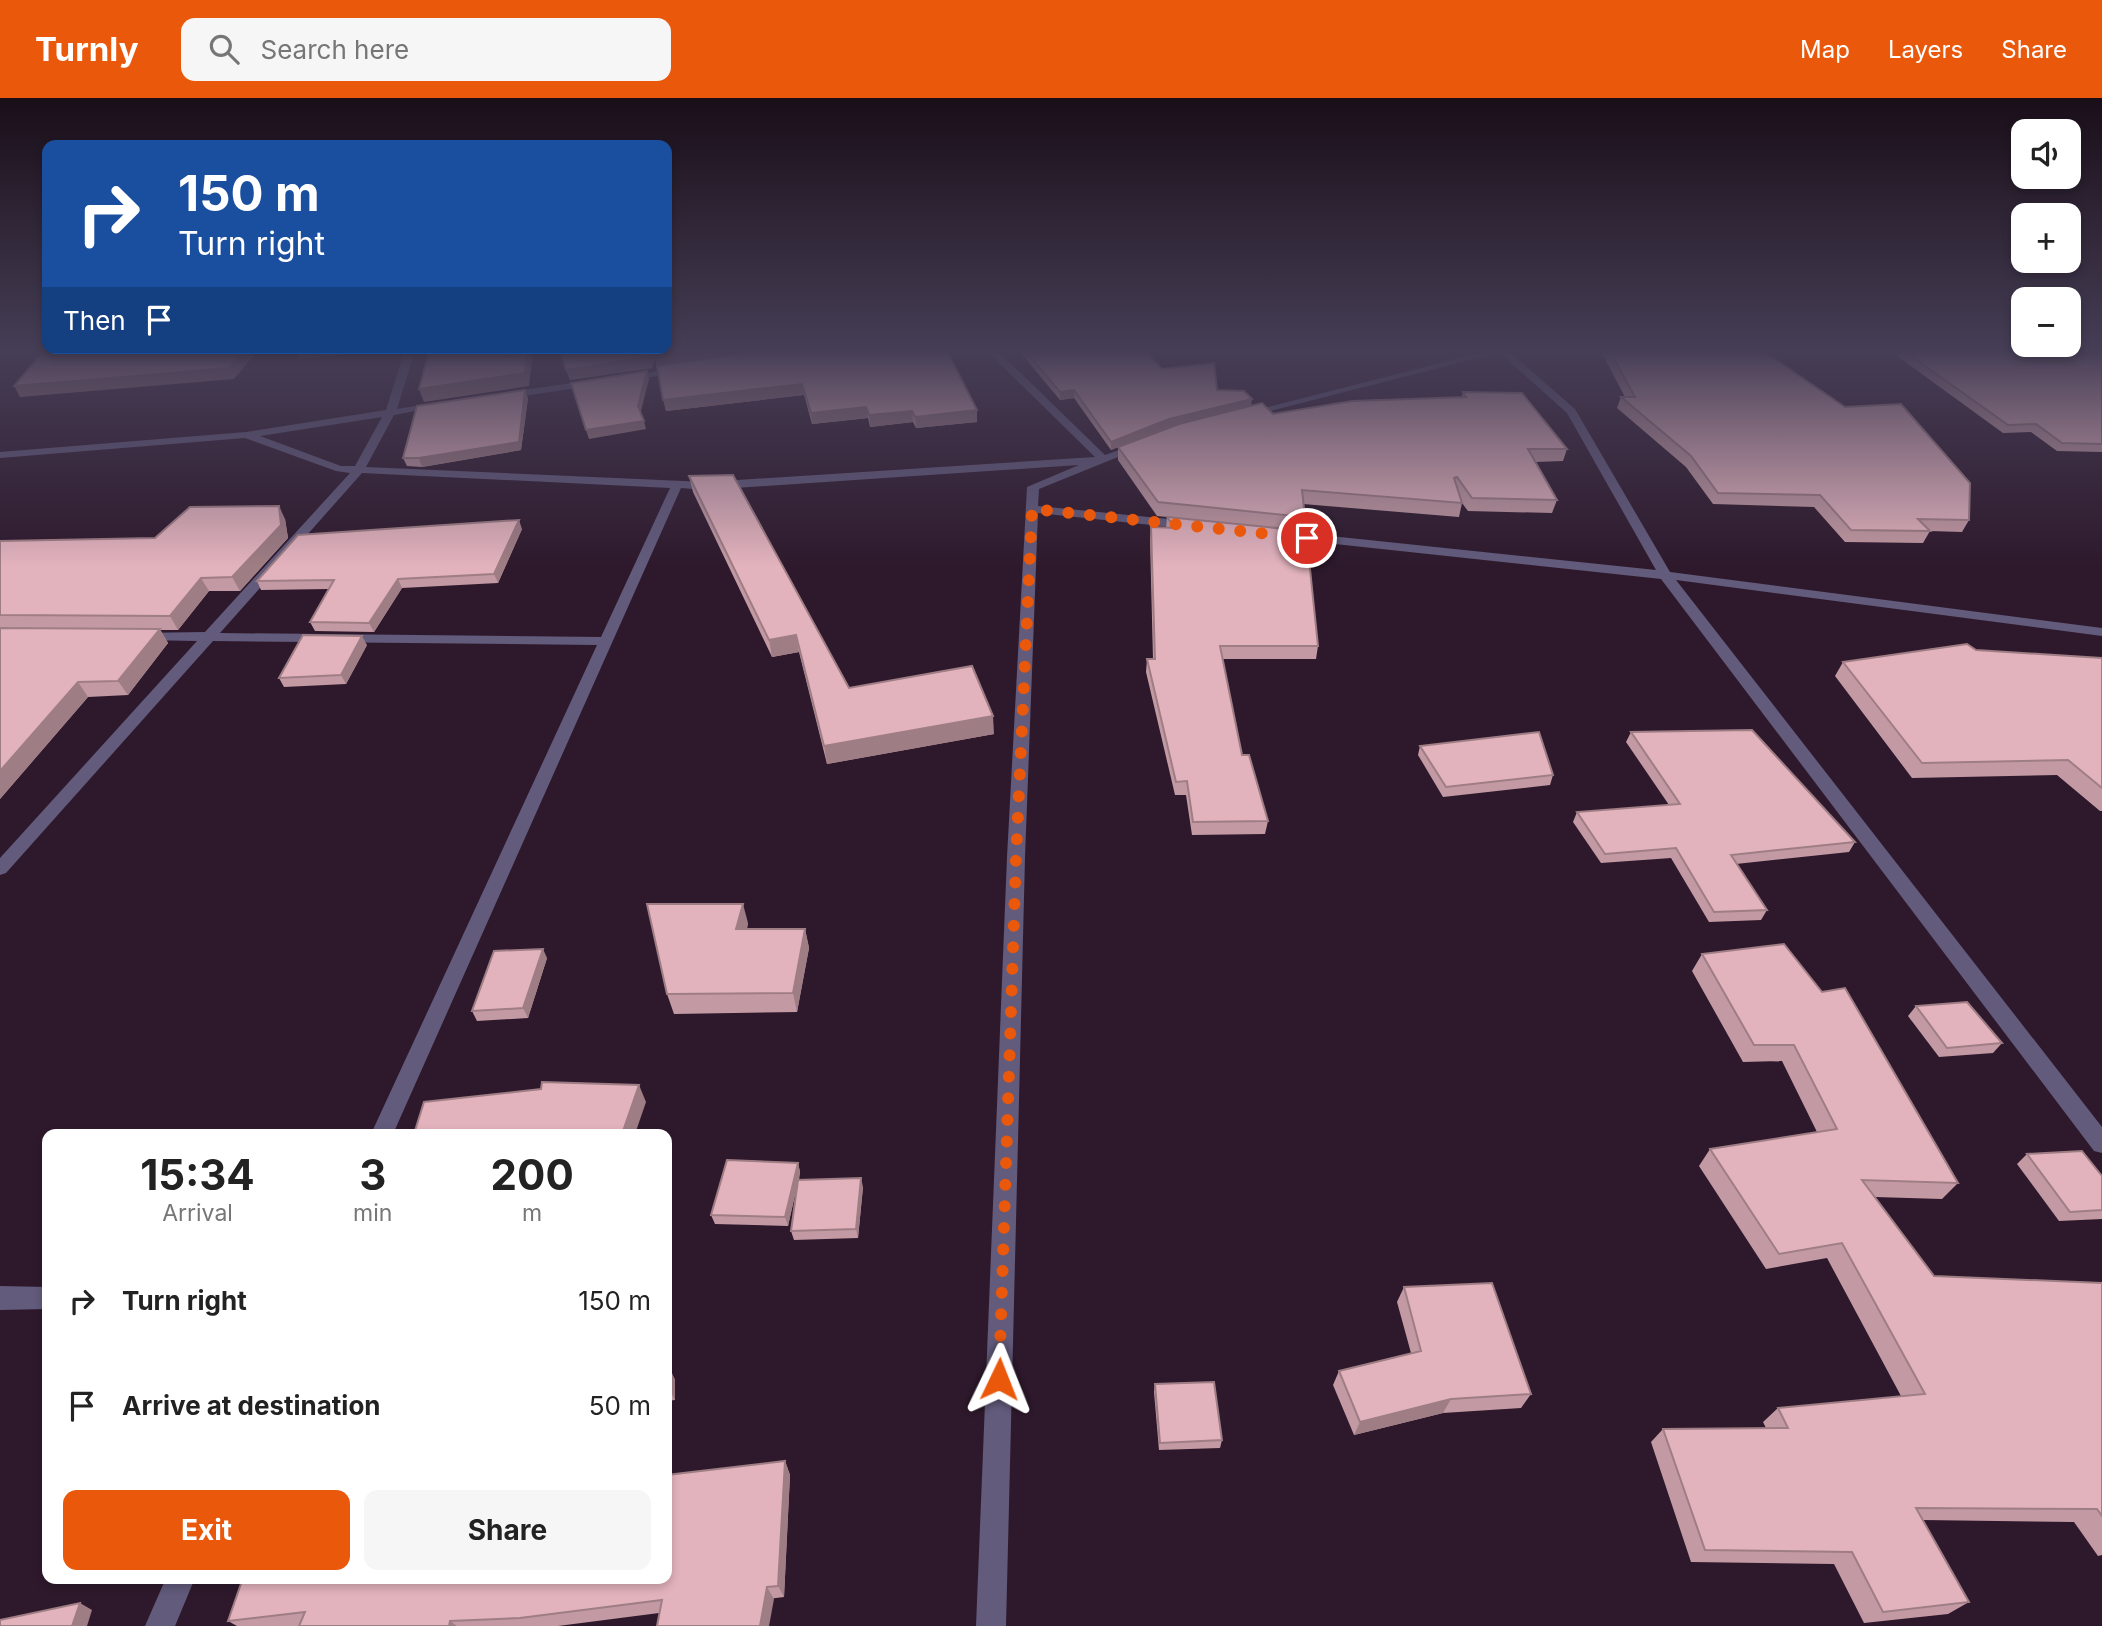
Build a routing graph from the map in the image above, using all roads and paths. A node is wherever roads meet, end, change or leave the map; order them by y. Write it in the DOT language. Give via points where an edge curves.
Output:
graph roads {
  1 [pos="316,424"];
  2 [pos="384,424"];
  3 [pos="1067,424"];
  4 [pos="1579,424"];
  5 [pos="246,435"];
  6 [pos="1150,441"];
  7 [pos="0,454"];
  8 [pos="1104,460"];
  9 [pos="359,470"];
  10 [pos="677,485"];
  11 [pos="1032,509"];
  12 [pos="1197,526"];
  13 [pos="1266,533"];
  14 [pos="1665,575"];
  15 [pos="2102,632"];
  16 [pos="125,636"];
  17 [pos="208,637"];
  18 [pos="606,641"];
  19 [pos="0,869"];
  20 [pos="384,1129"];
  21 [pos="2102,1144"];
  22 [pos="0,1297"];
  23 [pos="42,1298"];
  24 [pos="178,1584"];
  25 [pos="160,1626"];
  26 [pos="991,1626"];
  1 -- 5 [label="street"];
  2 -- 9 [label="street"];
  3 -- 8 [label="street"];
  4 -- 14 [label="street"];
  5 -- 7 [label="street"];
  5 -- 9 [label="street" via="340,469"];
  6 -- 8 [label="street"];
  8 -- 10 [label="street"];
  8 -- 11 [label="street" via="1033,488"];
  9 -- 10 [label="street"];
  9 -- 17 [label="street"];
  10 -- 18 [label="street"];
  11 -- 12 [label="street"];
  11 -- 26 [label="street"];
  13 -- 14 [label="street"];
  14 -- 15 [label="street"];
  14 -- 21 [label="street"];
  16 -- 17 [label="street"];
  17 -- 18 [label="street"];
  17 -- 19 [label="street"];
  18 -- 20 [label="street"];
  22 -- 23 [label="street"];
  24 -- 25 [label="street"];
}
